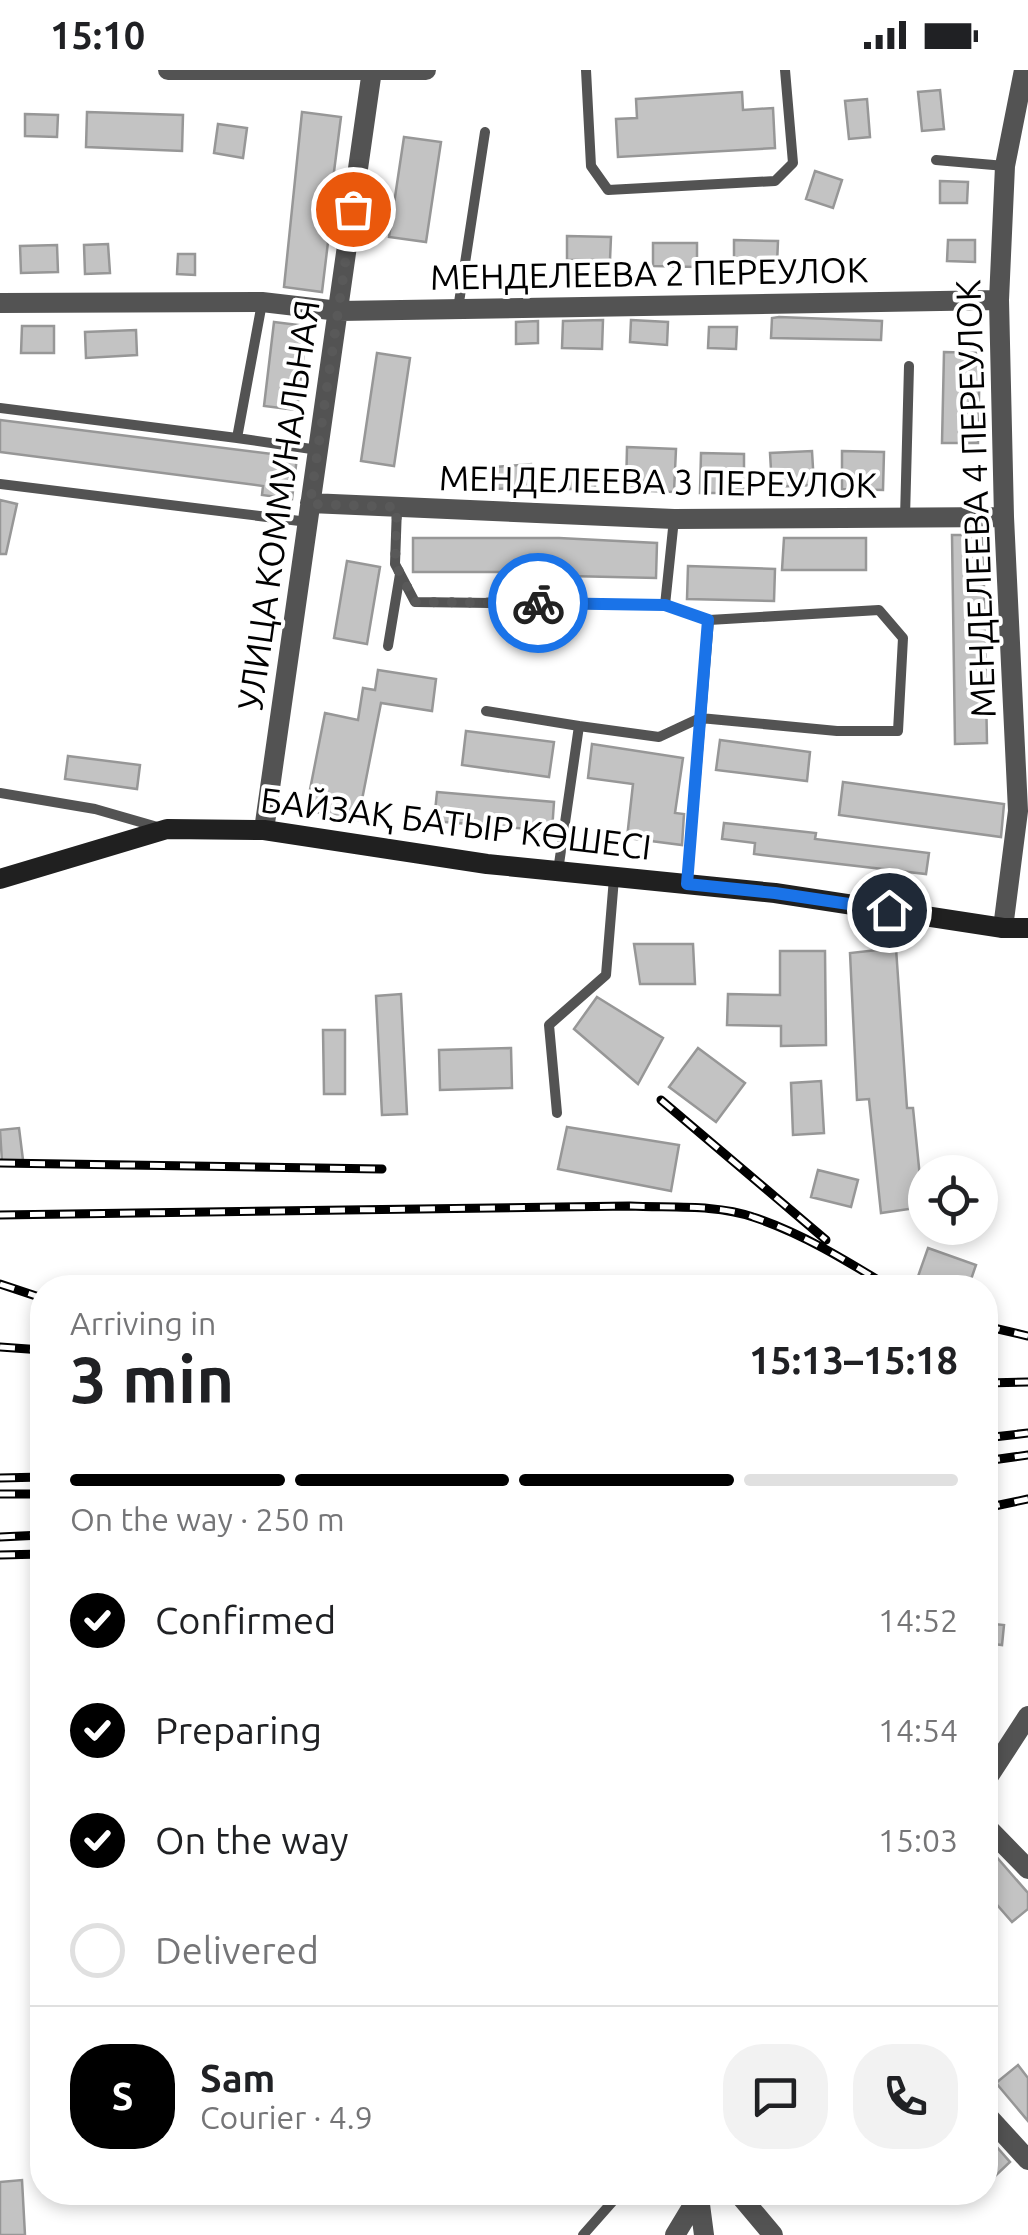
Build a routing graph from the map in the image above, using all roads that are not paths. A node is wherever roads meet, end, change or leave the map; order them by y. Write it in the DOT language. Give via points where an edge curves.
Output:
graph roads {
  1 [pos="168,70"];
  2 [pos="426,70"];
  3 [pos="586,70"];
  4 [pos="786,70"];
  5 [pos="1024,70"];
  6 [pos="372,71"];
  7 [pos="485,132"];
  8 [pos="1014,155"];
  9 [pos="936,160"];
  10 [pos="999,300"];
  11 [pos="0,302"];
  12 [pos="262,302"];
  13 [pos="458,309"];
  14 [pos="339,312"];
  15 [pos="909,366"];
  16 [pos="0,408"];
  17 [pos="237,438"];
  18 [pos="318,450"];
  19 [pos="0,484"];
  20 [pos="397,507"];
  21 [pos="309,513"];
  22 [pos="1004,517"];
  23 [pos="905,518"];
  24 [pos="674,519"];
  25 [pos="400,574"];
  26 [pos="665,605"];
  27 [pos="708,620"];
  28 [pos="388,646"];
  29 [pos="486,711"];
  30 [pos="700,718"];
  31 [pos="579,726"];
  32 [pos="0,793"];
  33 [pos="167,830"];
  34 [pos="264,830"];
  35 [pos="558,871"];
  36 [pos="614,876"];
  37 [pos="0,878"];
  38 [pos="687,884"];
  39 [pos="1003,928"];
  40 [pos="1028,928"];
  41 [pos="557,1113"];
  42 [pos="1028,1716"];
  43 [pos="998,1762"];
  44 [pos="998,1839"];
  45 [pos="1028,1870"];
  46 [pos="998,2128"];
  47 [pos="1028,2160"];
  48 [pos="610,2205"];
  49 [pos="694,2205"];
  50 [pos="701,2205"];
  51 [pos="748,2205"];
  52 [pos="583,2235"];
  53 [pos="676,2235"];
  54 [pos="704,2235"];
  55 [pos="773,2235"];
  1 -- 6 [label="street"];
  2 -- 6 [label="street"];
  3 -- 4 [label="lane" via="591,166 608,190 775,181 793,163"];
  5 -- 8 [label="street, МЕНДЕЛЕЕВА 4 ПЕРЕУЛОК"];
  6 -- 14 [label="street, УЛИЦА КОММУНАЛЬНАЯ"];
  7 -- 13 [label="lane"];
  8 -- 9 [label="lane"];
  8 -- 10 [label="street, МЕНДЕЛЕЕВА 4 ПЕРЕУЛОК"];
  10 -- 13 [label="street, МЕНДЕЛЕЕВА 2 ПЕРЕУЛОК"];
  10 -- 22 [label="street, МЕНДЕЛЕЕВА 4 ПЕРЕУЛОК"];
  11 -- 12 [label="street, МЕНДЕЛЕЕВА 2 ПЕРЕУЛОК"];
  12 -- 14 [label="street, МЕНДЕЛЕЕВА 2 ПЕРЕУЛОК"];
  12 -- 17 [label="lane"];
  13 -- 14 [label="street, МЕНДЕЛЕЕВА 2 ПЕРЕУЛОК"];
  14 -- 18 [label="street, УЛИЦА КОММУНАЛЬНАЯ"];
  15 -- 23 [label="lane"];
  16 -- 17 [label="lane"];
  17 -- 18 [label="lane"];
  18 -- 21 [label="street, УЛИЦА КОММУНАЛЬНАЯ"];
  19 -- 21 [label="lane"];
  20 -- 21 [label="street, МЕНДЕЛЕЕВА 3 ПЕРЕУЛОК"];
  20 -- 24 [label="street, МЕНДЕЛЕЕВА 3 ПЕРЕУЛОК"];
  20 -- 25 [label="lane"];
  21 -- 34 [label="street, УЛИЦА КОММУНАЛЬНАЯ"];
  22 -- 23 [label="street, МЕНДЕЛЕЕВА 3 ПЕРЕУЛОК"];
  22 -- 39 [label="street, МЕНДЕЛЕЕВА 4 ПЕРЕУЛОК" via="1018,811"];
  23 -- 24 [label="street, МЕНДЕЛЕЕВА 3 ПЕРЕУЛОК"];
  24 -- 26 [label="lane"];
  25 -- 26 [label="lane" via="415,602"];
  25 -- 28 [label="lane"];
  26 -- 27 [label="lane"];
  27 -- 30 [label="lane"];
  27 -- 30 [label="lane" via="879,610 904,638 898,731"];
  29 -- 31 [label="lane"];
  30 -- 31 [label="lane" via="658,737"];
  30 -- 38 [label="lane"];
  31 -- 35 [label="lane"];
  32 -- 33 [label="lane"];
  33 -- 34 [label="main road, БАЙЗАҚ БАТЫР КӨШЕСІ"];
  33 -- 37 [label="main road, БАЙЗАҚ БАТЫР КӨШЕСІ"];
  34 -- 35 [label="main road, БАЙЗАҚ БАТЫР КӨШЕСІ"];
  35 -- 36 [label="main road, БАЙЗАҚ БАТЫР КӨШЕСІ"];
  36 -- 38 [label="main road, БАЙЗАҚ БАТЫР КӨШЕСІ"];
  36 -- 41 [label="lane" via="606,974 549,1025"];
  38 -- 39 [label="main road, БАЙЗАҚ БАТЫР КӨШЕСІ"];
  39 -- 40 [label="main road, БАЙЗАҚ БАТЫР КӨШЕСІ"];
  42 -- 43 [label="street"];
  44 -- 45 [label="street"];
  46 -- 47 [label="street"];
  48 -- 52 [label="lane"];
  49 -- 53 [label="street"];
  50 -- 54 [label="street"];
  51 -- 55 [label="street"];
}
